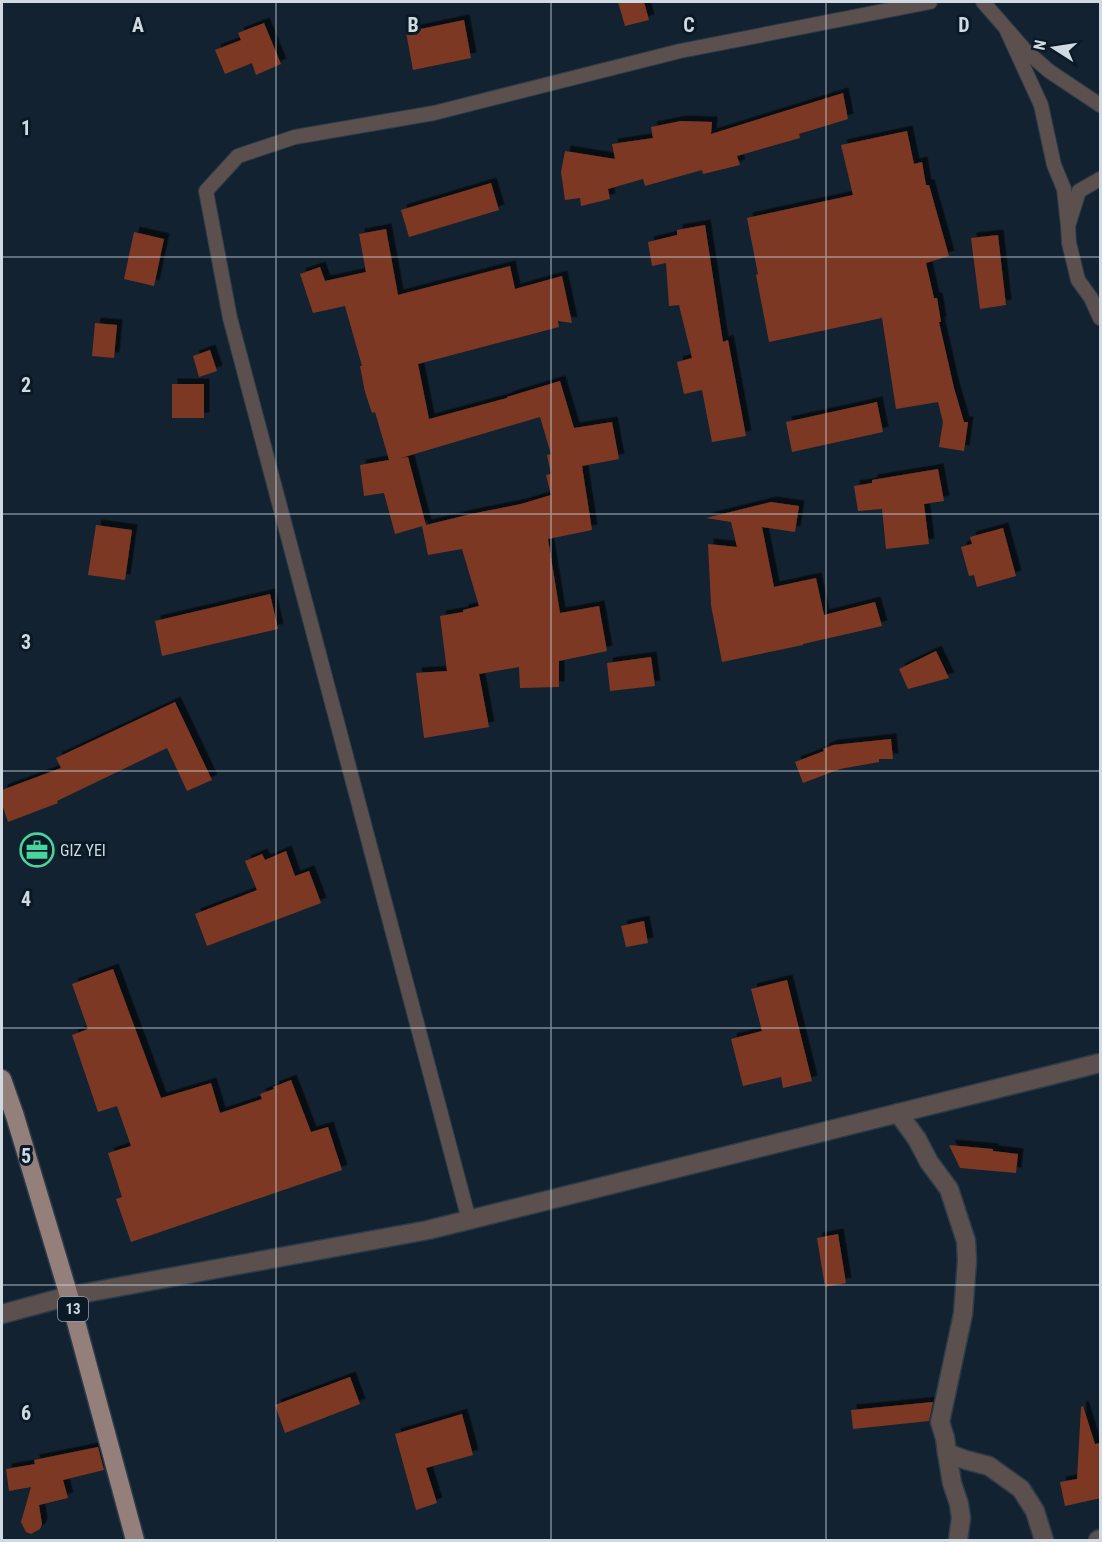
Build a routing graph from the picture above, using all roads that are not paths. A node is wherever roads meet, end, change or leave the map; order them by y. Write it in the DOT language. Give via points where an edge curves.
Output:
graph roads {
  1 [pos="930,2"];
  2 [pos="983,2"];
  3 [pos="1007,30"];
  4 [pos="1101,105"];
  5 [pos="1101,179"];
  6 [pos="1068,226"];
  7 [pos="1101,318"];
  8 [pos="1101,1063"];
  9 [pos="2,1079"];
  10 [pos="898,1113"];
  11 [pos="468,1220"];
  12 [pos="69,1296"];
  13 [pos="2,1314"];
  14 [pos="947,1453"];
  15 [pos="135,1540"];
  16 [pos="958,1540"];
  17 [pos="1044,1540"];
  1 -- 11 [label="lane" via="680,51 434,113 295,137 238,156 206,191 230,318"];
  2 -- 3 [label="lane"];
  3 -- 4 [label="lane" via="1049,71"];
  3 -- 6 [label="lane" via="1041,105 1054,165 1064,189"];
  5 -- 6 [label="lane" via="1079,191"];
  6 -- 7 [label="lane" via="1078,280"];
  8 -- 10 [label="street"];
  9 -- 12 [label="main road, 13"];
  10 -- 11 [label="street"];
  10 -- 14 [label="street" via="948,1190 966,1241 963,1314 940,1422"];
  11 -- 12 [label="street"];
  12 -- 13 [label="street"];
  12 -- 15 [label="main road, 13"];
  14 -- 16 [label="street" via="960,1511"];
  14 -- 17 [label="street" via="989,1466 1021,1489 1035,1511"];
}
